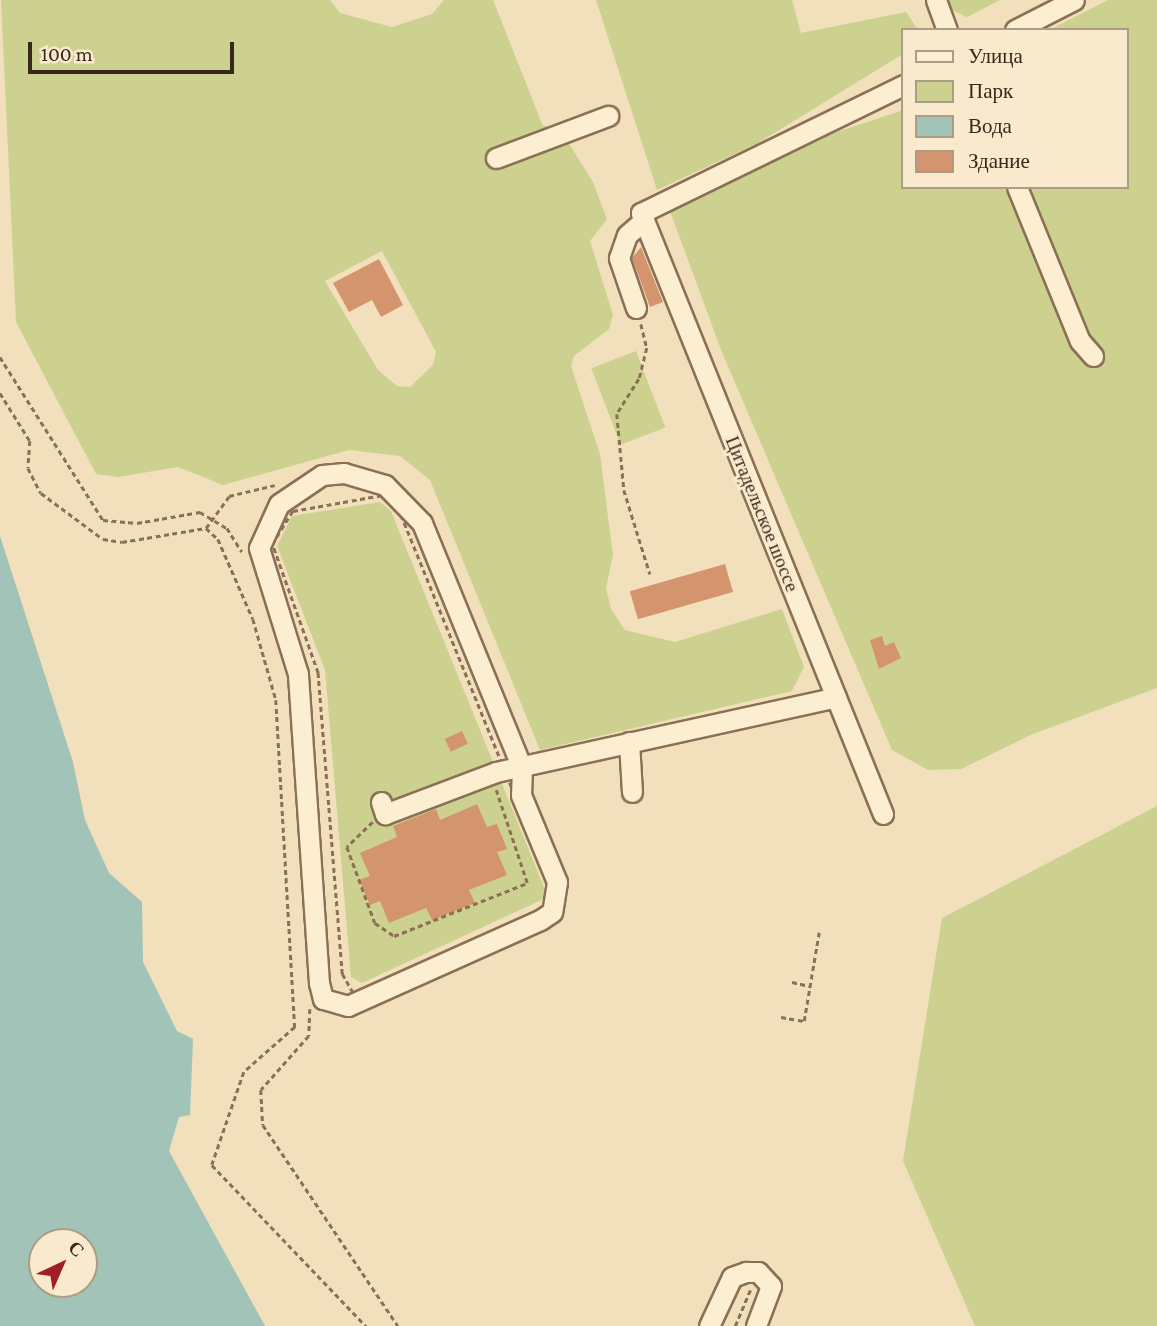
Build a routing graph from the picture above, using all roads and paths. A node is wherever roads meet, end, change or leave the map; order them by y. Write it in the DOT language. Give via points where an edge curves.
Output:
graph roads {
  1 [pos="936,0"];
  2 [pos="1074,0"];
  3 [pos="946,28"];
  4 [pos="1019,28"];
  5 [pos="902,86"];
  6 [pos="608,116"];
  7 [pos="496,158"];
  8 [pos="1018,189"];
  9 [pos="643,217"];
  10 [pos="636,307"];
  11 [pos="1093,356"];
  12 [pos="0,357"];
  13 [pos="0,393"];
  14 [pos="280,484"];
  15 [pos="210,516"];
  16 [pos="206,528"];
  17 [pos="247,566"];
  18 [pos="650,574"];
  19 [pos="836,696"];
  20 [pos="629,742"];
  21 [pos="505,771"];
  22 [pos="632,792"];
  23 [pos="381,802"];
  24 [pos="883,814"];
  25 [pos="373,822"];
  26 [pos="819,932"];
  27 [pos="792,982"];
  28 [pos="809,986"];
  29 [pos="310,1001"];
  30 [pos="781,1017"];
  31 [pos="750,1290"];
  32 [pos="366,1326"];
  33 [pos="398,1326"];
  34 [pos="709,1326"];
  35 [pos="735,1326"];
  36 [pos="756,1326"];
  1 -- 3 [label="street"];
  2 -- 4 [label="street"];
  5 -- 9 [label="street"];
  6 -- 7 [label="street"];
  8 -- 11 [label="street" via="1080,341"];
  9 -- 10 [label="street" via="627,235 619,258"];
  9 -- 19 [label="street, Цитадельское шоссе"];
  10 -- 18 [label="path" via="648,348 639,379 617,414 624,490"];
  12 -- 15 [label="path" via="103,520"];
  13 -- 16 [label="path" via="30,441 31,482 88,529 122,542"];
  14 -- 15 [label="path" via="229,496"];
  15 -- 16 [label="path"];
  15 -- 17 [label="path" via="227,528"];
  16 -- 32 [label="path" via="218,539 253,619 275,700 295,1027 244,1072 212,1165"];
  19 -- 20 [label="street"];
  19 -- 24 [label="street, Цитадельское шоссе"];
  20 -- 21 [label="street"];
  20 -- 22 [label="street"];
  21 -- 21 [label="path" via="553,888 550,905 362,992 348,991 318,673 272,544 293,511 383,495 398,507"];
  21 -- 21 [label="street" via="422,523 385,485 365,477 322,475 299,486 279,504 259,548 298,674 323,999 348,1006 552,912 557,882"];
  21 -- 23 [label="street" via="415,796 385,814"];
  21 -- 25 [label="path" via="529,877 521,888 384,935 347,847"];
  26 -- 28 [label="path"];
  27 -- 28 [label="path"];
  28 -- 30 [label="path" via="804,1021"];
  29 -- 33 [label="path" via="309,1036 261,1090 263,1125"];
  31 -- 35 [label="path"];
  34 -- 36 [label="street" via="732,1277 758,1272 771,1286"];
}
